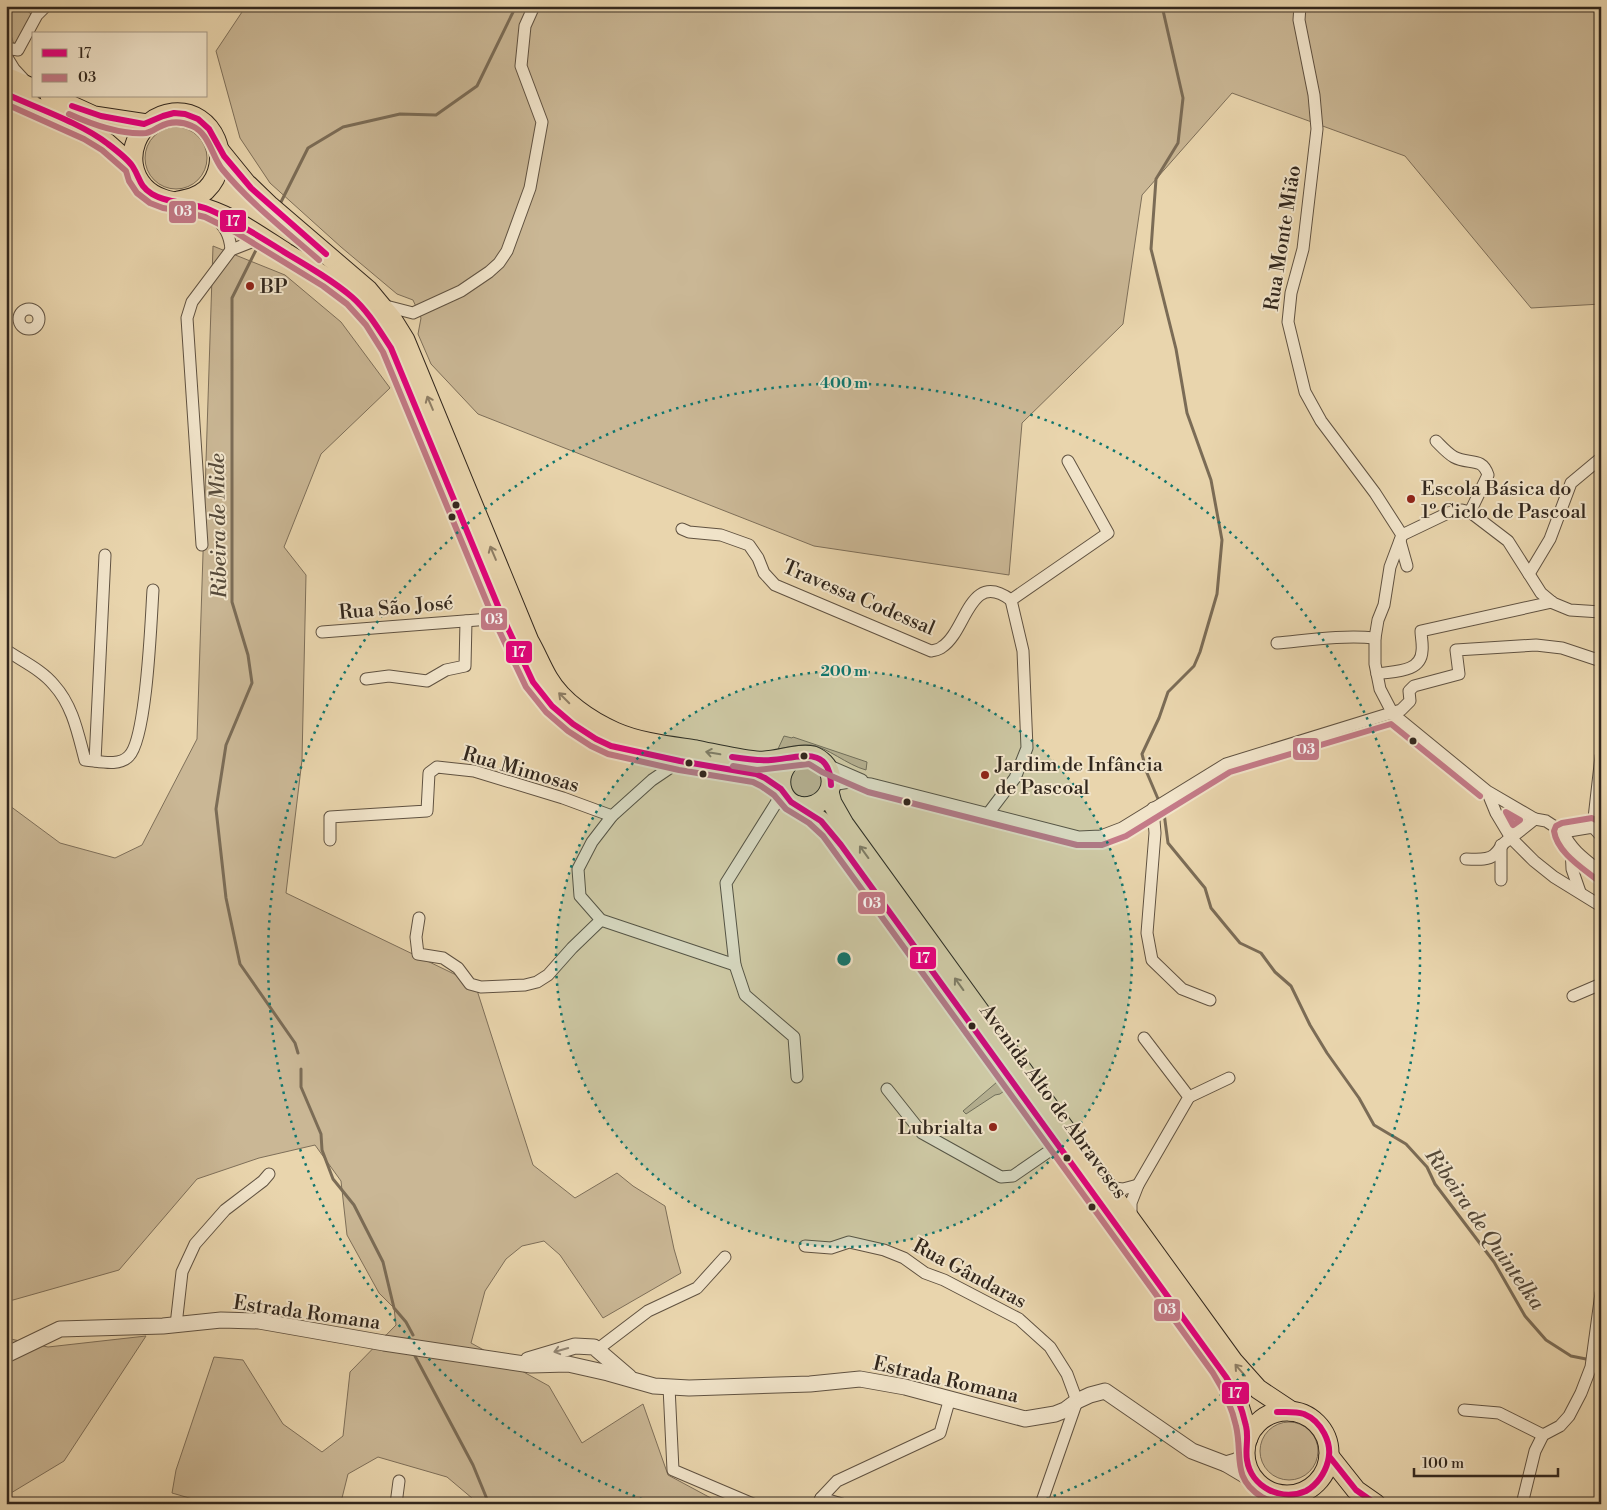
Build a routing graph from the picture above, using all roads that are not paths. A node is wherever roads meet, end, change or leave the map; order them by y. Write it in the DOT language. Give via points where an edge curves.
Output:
graph roads {
  1 [pos="46,6"];
  2 [pos="534,6"];
  3 [pos="1300,6"];
  4 [pos="6,48"];
  5 [pos="6,56"];
  6 [pos="6,77"];
  7 [pos="32,85"];
  8 [pos="32,88"];
  9 [pos="6,94"];
  10 [pos="54,98"];
  11 [pos="147,124"];
  12 [pos="224,156"];
  13 [pos="133,166"];
  14 [pos="178,201"];
  15 [pos="208,209"];
  16 [pos="268,242"];
  17 [pos="231,250"];
  18 [pos="382,305"];
  19 [pos="413,313"];
  20 [pos="6,317"];
  21 [pos="19,322"];
  22 [pos="405,340"];
  23 [pos="1436,441"];
  24 [pos="1601,458"];
  25 [pos="1068,461"];
  26 [pos="1470,512"];
  27 [pos="682,529"];
  28 [pos="1401,538"];
  29 [pos="202,545"];
  30 [pos="106,555"];
  31 [pos="1406,566"];
  32 [pos="1529,574"];
  33 [pos="153,590"];
  34 [pos="1011,600"];
  35 [pos="1552,602"];
  36 [pos="1601,612"];
  37 [pos="503,618"];
  38 [pos="466,621"];
  39 [pos="322,632"];
  40 [pos="1375,638"];
  41 [pos="1277,643"];
  42 [pos="6,650"];
  43 [pos="1601,661"];
  44 [pos="1377,674"];
  45 [pos="366,679"];
  46 [pos="1392,714"];
  47 [pos="644,754"];
  48 [pos="1601,756"];
  49 [pos="796,757"];
  50 [pos="95,761"];
  51 [pos="680,761"];
  52 [pos="825,764"];
  53 [pos="652,780"];
  54 [pos="871,784"];
  55 [pos="830,789"];
  56 [pos="1487,792"];
  57 [pos="788,797"];
  58 [pos="1153,808"];
  59 [pos="987,815"];
  60 [pos="612,816"];
  61 [pos="1535,819"];
  62 [pos="1597,831"];
  63 [pos="1563,832"];
  64 [pos="330,840"];
  65 [pos="1506,840"];
  66 [pos="1570,846"];
  67 [pos="1466,859"];
  68 [pos="1601,872"];
  69 [pos="1502,880"];
  70 [pos="1580,892"];
  71 [pos="1601,906"];
  72 [pos="419,918"];
  73 [pos="601,920"];
  74 [pos="735,966"];
  75 [pos="1601,984"];
  76 [pos="1573,996"];
  77 [pos="1210,1000"];
  78 [pos="1144,1038"];
  79 [pos="798,1077"];
  80 [pos="1229,1078"];
  81 [pos="888,1089"];
  82 [pos="1189,1097"];
  83 [pos="1058,1144"];
  84 [pos="269,1174"];
  85 [pos="1138,1185"];
  86 [pos="1106,1187"];
  87 [pos="1132,1222"];
  88 [pos="805,1246"];
  89 [pos="725,1257"];
  90 [pos="1601,1294"];
  91 [pos="176,1325"];
  92 [pos="598,1349"];
  93 [pos="6,1355"];
  94 [pos="518,1363"];
  95 [pos="632,1380"];
  96 [pos="670,1387"];
  97 [pos="950,1398"];
  98 [pos="1077,1401"];
  99 [pos="1464,1410"];
  100 [pos="1291,1411"];
  101 [pos="1543,1435"];
  102 [pos="1247,1447"];
  103 [pos="1329,1456"];
  104 [pos="1226,1464"];
  105 [pos="399,1481"];
  106 [pos="1258,1484"];
  107 [pos="1295,1494"];
  108 [pos="820,1501"];
  109 [pos="396,1504"];
  110 [pos="752,1504"];
  111 [pos="842,1504"];
  112 [pos="1041,1504"];
  113 [pos="1315,1504"];
  114 [pos="1376,1504"];
  115 [pos="1522,1504"];
  1 -- 4 [label="street" via="18,50"];
  2 -- 19 [label="street" via="525,26 521,66 542,122 530,188 507,251 489,272 460,291"];
  3 -- 28 [label="street, Rua Monte Mião" via="1299,20 1317,128 1303,248 1291,293 1288,322 1305,392 1321,421 1375,492"];
  5 -- 7 [label="street" via="14,69"];
  6 -- 8 [label="main road"];
  9 -- 13 [label="main road" via="88,131"];
  10 -- 11 [label="main road" via="94,116"];
  11 -- 12 [label="main road" via="173,113 199,119 209,127"];
  11 -- 13 [label="main road" via="133,150"];
  12 -- 14 [label="main road" via="205,190 193,198"];
  12 -- 18 [label="main road" via="270,206"];
  13 -- 14 [label="main road" via="137,178 149,192 166,200"];
  14 -- 15 [label="main road, Avenida Alto de Abraveses"];
  15 -- 16 [label="main road, Avenida Alto de Abraveses"];
  15 -- 17 [label="street" via="225,228"];
  16 -- 17 [label="street" via="254,241"];
  16 -- 37 [label="main road, Avenida Alto de Abraveses" via="353,298 373,320 391,348"];
  17 -- 29 [label="street" via="192,302 186,318"];
  18 -- 19 [label="street"];
  18 -- 22 [label="main road"];
  19 -- 22 [label="street"];
  20 -- 21 [label="street"];
  49 -- 22 [label="main road, one-way" via="757,761 651,742 608,728 577,710 563,697 548,679 530,641"];
  23 -- 26 [label="street" via="1455,458 1486,468 1488,475"];
  24 -- 32 [label="street" via="1571,483 1550,539"];
  25 -- 34 [label="street" via="1108,534"];
  26 -- 28 [label="street" via="1448,513"];
  26 -- 32 [label="street" via="1508,540"];
  27 -- 34 [label="street, Travessa Codessal" via="721,535 749,544 764,573 775,585 931,651 948,642 980,595 991,590 1000,591"];
  28 -- 31 [label="street, Rua Monte Mião"];
  28 -- 40 [label="street" via="1390,567"];
  30 -- 50 [label="street"];
  32 -- 35 [label="street" via="1541,594"];
  33 -- 50 [label="street" via="145,692 134,748 130,756 119,762"];
  34 -- 59 [label="street" via="1023,651 1028,748 1015,778"];
  35 -- 36 [label="street" via="1570,610"];
  35 -- 44 [label="street" via="1421,631 1420,660 1407,670"];
  37 -- 38 [label="street, Rua São José"];
  37 -- 47 [label="main road, Avenida Alto de Abraveses" via="533,682 552,706 596,739"];
  38 -- 39 [label="street, Rua São José"];
  38 -- 45 [label="street" via="465,666 446,670 427,681 389,676"];
  40 -- 41 [label="street" via="1336,637"];
  40 -- 44 [label="street"];
  42 -- 50 [label="street" via="54,684 75,721 85,760"];
  43 -- 46 [label="street" via="1562,648 1536,645 1456,650 1459,674 1414,686 1408,692 1410,700 1407,705"];
  44 -- 46 [label="street"];
  46 -- 56 [label="street"];
  46 -- 58 [label="street" via="1226,764"];
  47 -- 51 [label="main road, Avenida Alto de Abraveses"];
  47 -- 53 [label="street" via="654,769"];
  48 -- 62 [label="street"];
  49 -- 52 [label="main road" via="812,756"];
  49 -- 57 [label="main road" via="784,767 780,781"];
  51 -- 53 [label="street"];
  51 -- 57 [label="main road, Avenida Alto de Abraveses" via="756,774 772,782"];
  52 -- 54 [label="street"];
  52 -- 55 [label="main road" via="829,770"];
  53 -- 60 [label="street"];
  54 -- 55 [label="street" via="850,782"];
  54 -- 59 [label="street"];
  55 -- 57 [label="main road" via="823,799 808,806"];
  86 -- 55 [label="main road, Avenida Alto de Abraveses, one-way" via="844,824 832,803"];
  56 -- 61 [label="street"];
  56 -- 65 [label="street"];
  57 -- 74 [label="street" via="767,819 726,883"];
  57 -- 83 [label="main road, Avenida Alto de Abraveses" via="830,830"];
  58 -- 59 [label="street" via="1122,828 1101,836 1079,837"];
  58 -- 77 [label="street" via="1155,833 1147,933 1152,960 1182,989"];
  60 -- 64 [label="street, Rua Mimosas" via="474,771 438,767 429,773 428,811 330,816"];
  60 -- 73 [label="street" via="592,842 578,869 580,896"];
  61 -- 63 [label="street" via="1546,821"];
  61 -- 65 [label="street"];
  62 -- 63 [label="street"];
  63 -- 66 [label="street"];
  65 -- 67 [label="street" via="1493,856"];
  65 -- 69 [label="street"];
  65 -- 70 [label="street" via="1554,877"];
  66 -- 68 [label="street"];
  66 -- 70 [label="street" via="1572,869"];
  70 -- 71 [label="street"];
  72 -- 73 [label="street" via="418,954 443,958 458,968 470,984 481,988 537,982 548,975"];
  73 -- 74 [label="street"];
  74 -- 79 [label="street" via="745,995 794,1037"];
  75 -- 76 [label="street"];
  78 -- 82 [label="street"];
  80 -- 82 [label="street"];
  81 -- 83 [label="street" via="922,1133 1001,1177 1013,1176"];
  82 -- 85 [label="street"];
  83 -- 102 [label="main road, Avenida Alto de Abraveses" via="1220,1368 1240,1403"];
  84 -- 91 [label="street" via="225,1210 195,1244 182,1272"];
  85 -- 86 [label="street" via="1124,1189"];
  85 -- 87 [label="street" via="1132,1204"];
  86 -- 87 [label="main road, Avenida Alto de Abraveses"];
  100 -- 87 [label="main road, Avenida Alto de Abraveses, one-way" via="1258,1389 1233,1361"];
  88 -- 98 [label="street, Rua Gândaras" via="831,1248 849,1242 884,1250 1019,1319 1050,1347 1067,1374"];
  89 -- 92 [label="street" via="697,1288 648,1312"];
  90 -- 101 [label="street" via="1591,1367 1581,1393 1560,1426"];
  91 -- 93 [label="street, Estrada Romana" via="60,1329"];
  91 -- 94 [label="street, Estrada Romana" via="220,1320 259,1321"];
  92 -- 94 [label="street, Estrada Romana, one-way" via="575,1346"];
  92 -- 95 [label="street, Estrada Romana"];
  94 -- 95 [label="street, Estrada Romana" via="568,1364"];
  95 -- 96 [label="street, Estrada Romana"];
  96 -- 97 [label="street, Estrada Romana" via="860,1379"];
  96 -- 110 [label="street" via="673,1470"];
  97 -- 98 [label="street, Estrada Romana" via="1025,1419 1055,1414"];
  97 -- 108 [label="street" via="940,1433 837,1481"];
  98 -- 104 [label="street, Estrada Romana" via="1105,1391 1192,1451"];
  98 -- 112 [label="street"];
  99 -- 101 [label="street" via="1500,1413"];
  100 -- 102 [label="main road" via="1277,1412 1265,1418 1255,1427"];
  100 -- 103 [label="main road" via="1315,1421 1328,1443"];
  101 -- 115 [label="street" via="1535,1451"];
  102 -- 104 [label="street" via="1236,1461"];
  102 -- 106 [label="main road" via="1250,1470"];
  103 -- 107 [label="main road" via="1318,1481 1308,1490"];
  103 -- 114 [label="main road" via="1356,1490"];
  104 -- 106 [label="street, Estrada Romana"];
  105 -- 109 [label="street"];
  106 -- 107 [label="main road" via="1282,1495"];
  107 -- 113 [label="main road"];
  108 -- 111 [label="street"];
}
